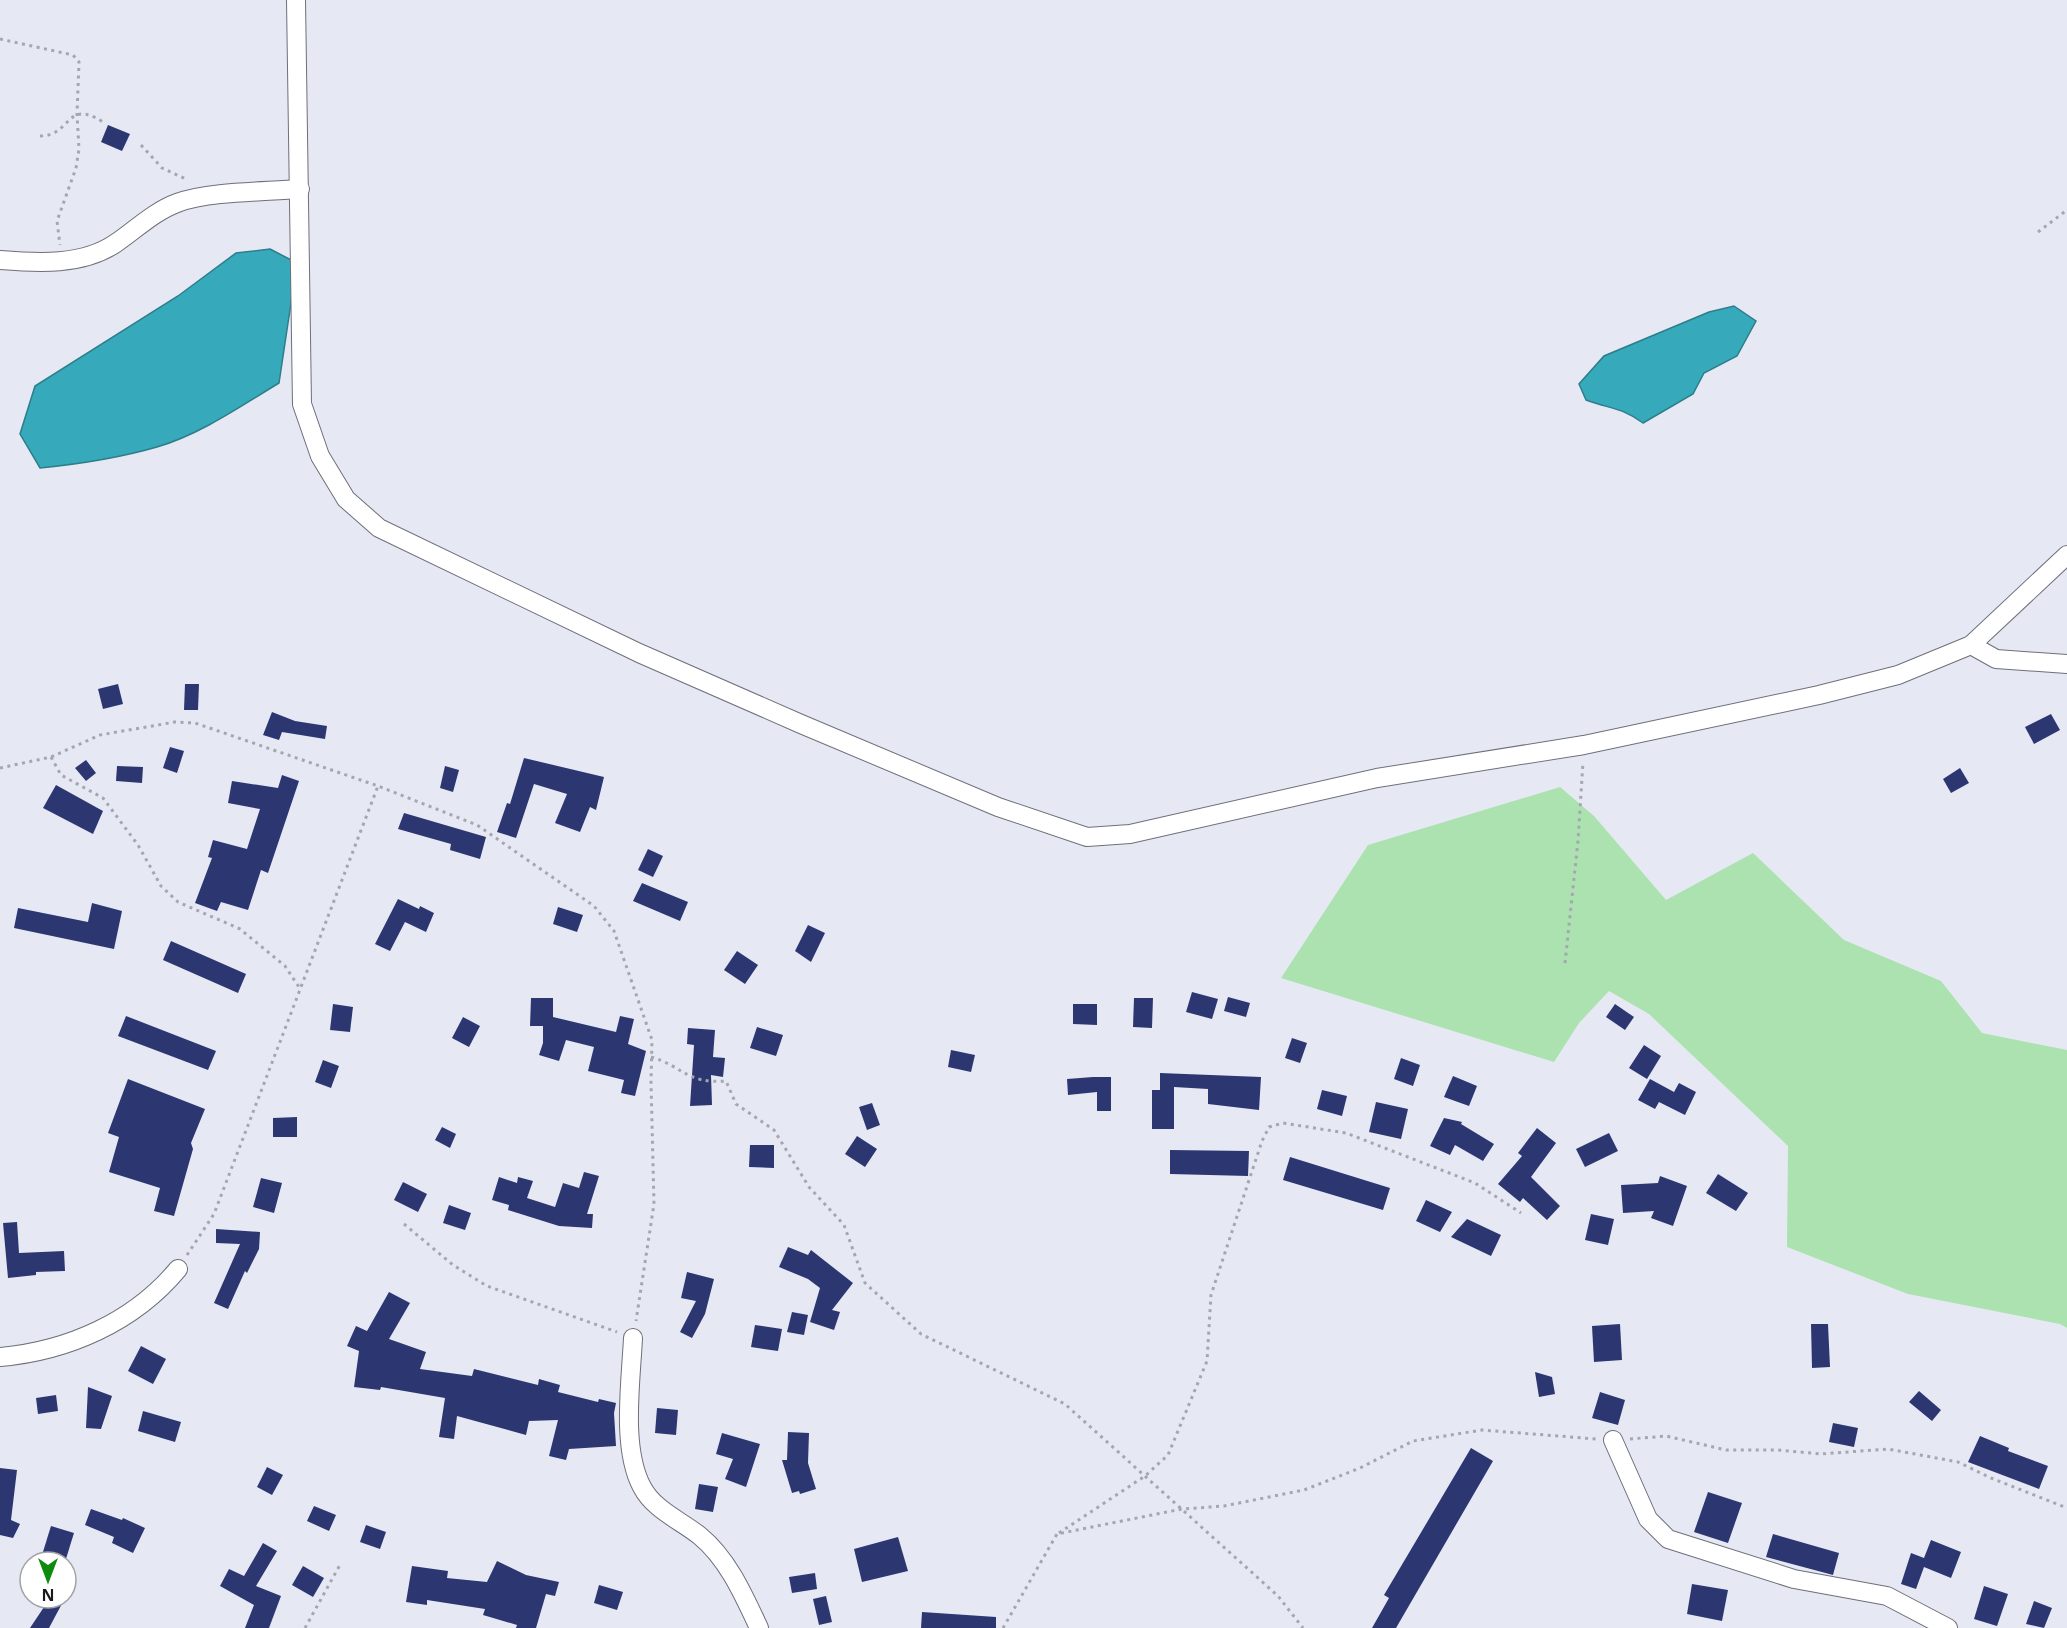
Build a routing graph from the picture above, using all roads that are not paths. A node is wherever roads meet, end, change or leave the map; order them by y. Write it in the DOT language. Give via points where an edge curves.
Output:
graph roads {
  1 [pos="296,0"];
  2 [pos="300,189"];
  3 [pos="0,260"];
  4 [pos="2067,555"];
  5 [pos="1971,645"];
  6 [pos="2067,664"];
  7 [pos="178,1269"];
  8 [pos="633,1338"];
  9 [pos="0,1357"];
  10 [pos="1613,1440"];
  11 [pos="759,1628"];
  12 [pos="1948,1628"];
  1 -- 2 [label="street"];
  2 -- 3 [label="street" via="177,203 113,245 73,260"];
  2 -- 5 [label="street" via="302,404 320,456 346,499 379,528 639,653 790,719 998,807 1087,837 1130,834 1377,778 1584,745 1819,695 1898,675"];
  4 -- 5 [label="street"];
  5 -- 6 [label="street" via="1996,659"];
  7 -- 9 [label="street" via="159,1292 93,1334"];
  8 -- 11 [label="street" via="631,1458 642,1488 666,1514 701,1537 724,1563"];
  10 -- 12 [label="street" via="1648,1519 1668,1539 1794,1579 1887,1596"];
}
